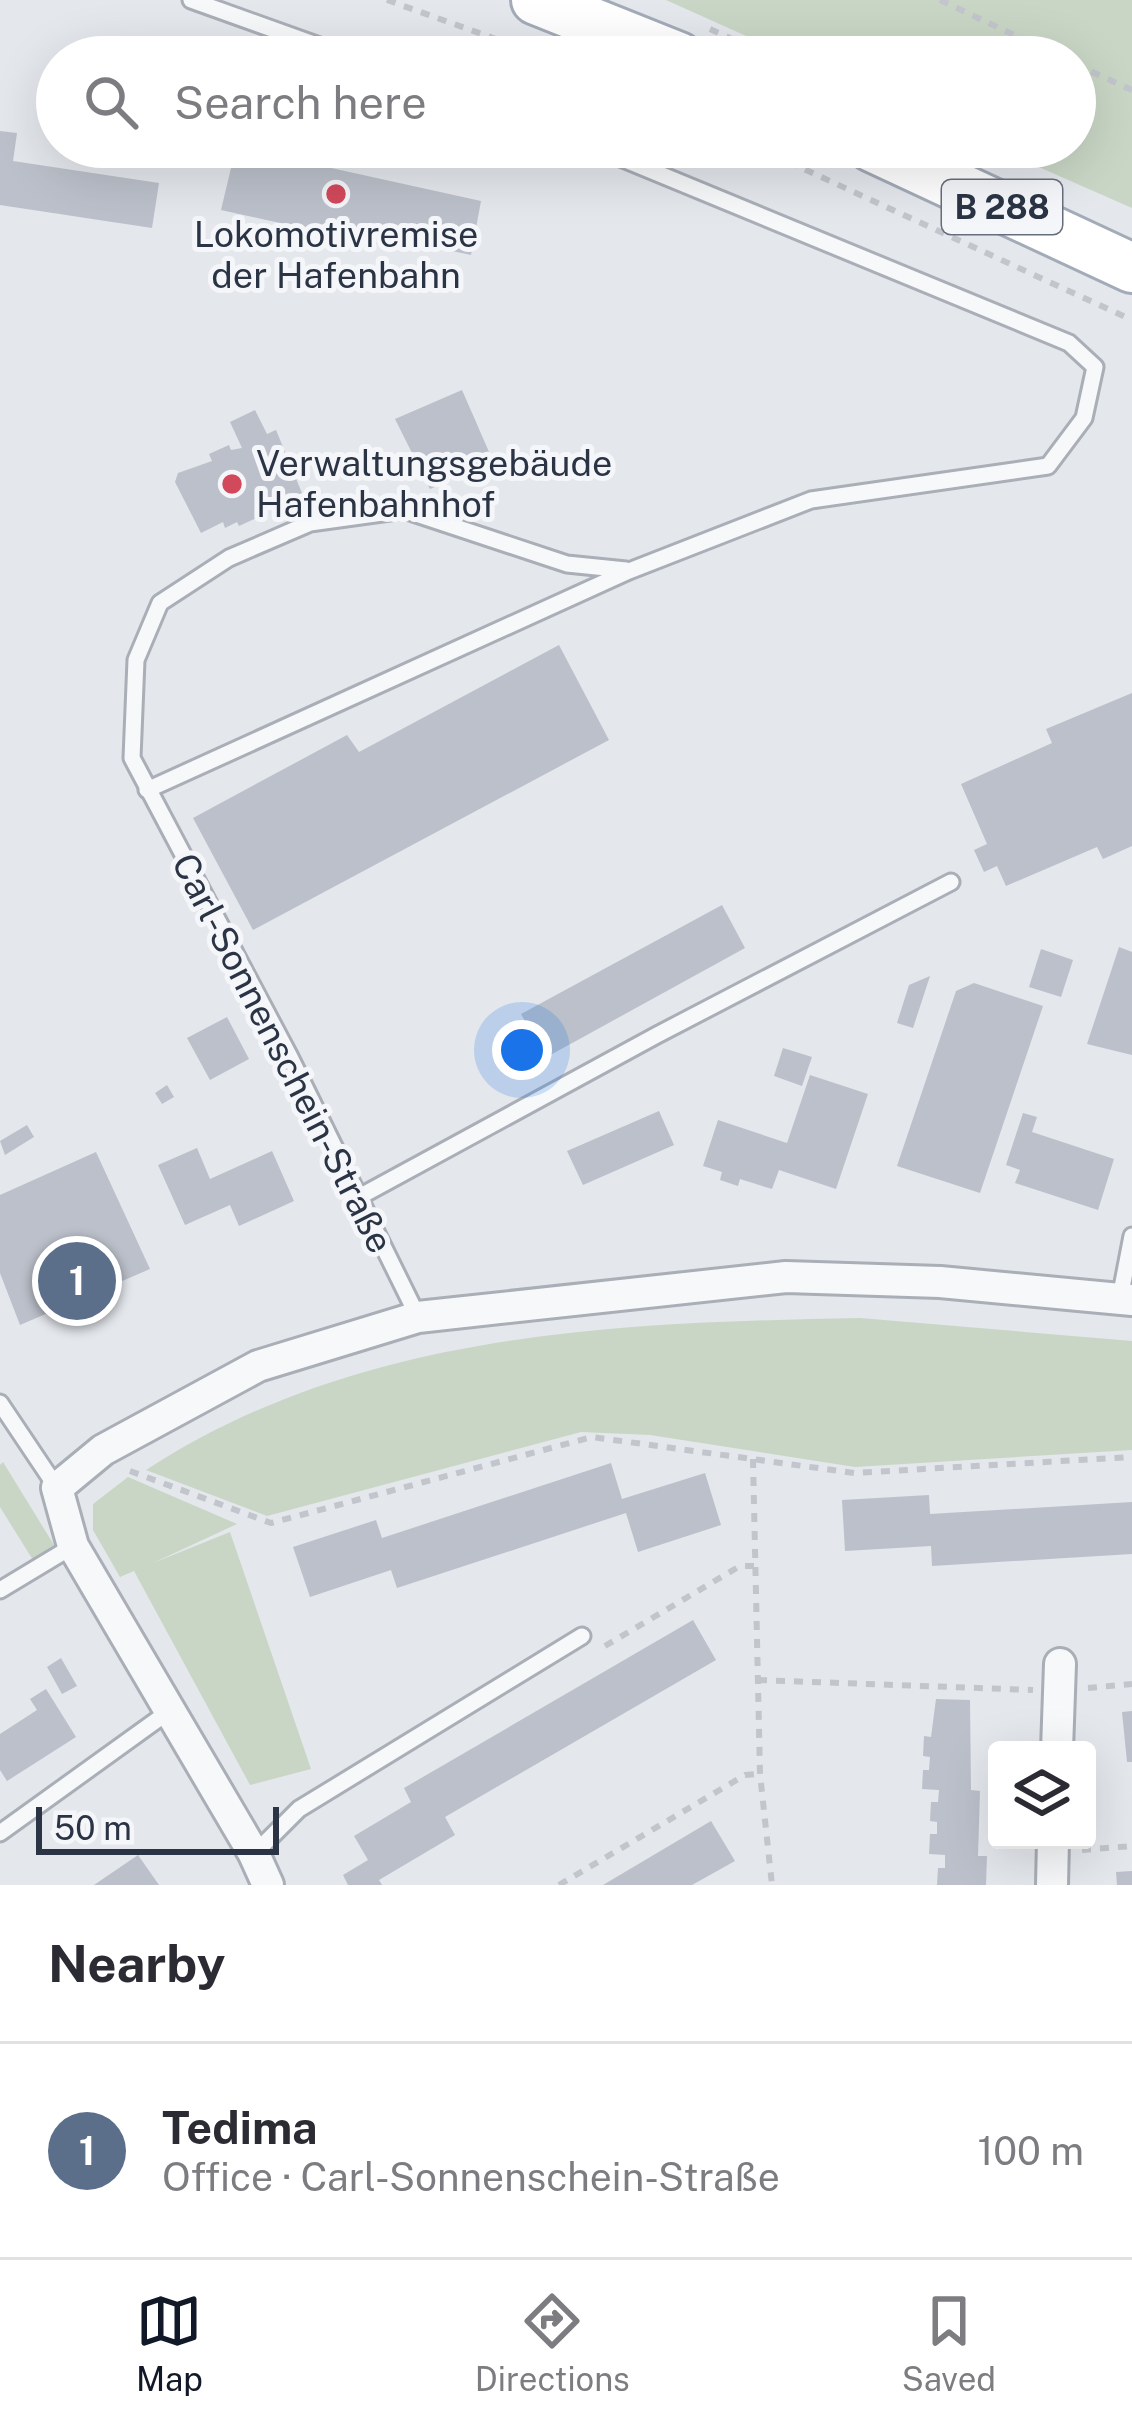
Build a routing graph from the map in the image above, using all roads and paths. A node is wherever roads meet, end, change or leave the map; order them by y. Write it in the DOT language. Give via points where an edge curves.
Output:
graph roads {
  1 [pos="191,0"];
  2 [pos="387,0"];
  3 [pos="536,0"];
  4 [pos="940,0"];
  5 [pos="291,36"];
  6 [pos="487,36"];
  7 [pos="626,36"];
  8 [pos="1016,36"];
  9 [pos="1096,74"];
  10 [pos="1132,90"];
  11 [pos="645,168"];
  12 [pos="802,168"];
  13 [pos="917,168"];
  14 [pos="1132,268"];
  15 [pos="1132,320"];
  16 [pos="629,571"];
  17 [pos="147,790"];
  18 [pos="951,882"];
  19 [pos="358,1197"];
  20 [pos="1132,1236"];
  21 [pos="1126,1299"];
  22 [pos="418,1316"];
  23 [pos="0,1403"];
  24 [pos="103,1450"];
  25 [pos="1132,1457"];
  26 [pos="753,1460"];
  27 [pos="57,1487"];
  28 [pos="73,1546"];
  29 [pos="754,1566"];
  30 [pos="0,1590"];
  31 [pos="582,1636"];
  32 [pos="1060,1677"];
  33 [pos="758,1680"];
  34 [pos="1132,1684"];
  35 [pos="167,1712"];
  36 [pos="1057,1741"];
  37 [pos="760,1774"];
  38 [pos="0,1833"];
  39 [pos="1096,1846"];
  40 [pos="1132,1846"];
  41 [pos="1053,1849"];
  42 [pos="263,1877"];
  43 [pos="559,1885"];
  44 [pos="772,1885"];
  45 [pos="1052,1885"];
  1 -- 5 [label="lane"];
  2 -- 6 [label="path"];
  3 -- 7 [label="main road"];
  4 -- 8 [label="path"];
  9 -- 10 [label="path"];
  11 -- 16 [label="lane" via="1069,343 1095,368 1084,418 1048,466 811,500"];
  12 -- 15 [label="path"];
  13 -- 14 [label="main road, B 288"];
  16 -- 17 [label="lane"];
  16 -- 17 [label="lane, Carl-Sonnenschein-Straße" via="567,564 404,510 310,523 229,558 160,603 136,660 132,758"];
  17 -- 19 [label="lane, Carl-Sonnenschein-Straße"];
  18 -- 19 [label="lane"];
  19 -- 22 [label="lane, Carl-Sonnenschein-Straße"];
  20 -- 21 [label="lane"];
  21 -- 22 [label="street" via="786,1277"];
  22 -- 24 [label="street" via="258,1366"];
  23 -- 27 [label="lane"];
  24 -- 26 [label="path" via="135,1474 271,1523 592,1437"];
  24 -- 27 [label="street"];
  25 -- 26 [label="path" via="854,1473"];
  26 -- 29 [label="path"];
  27 -- 28 [label="street"];
  28 -- 30 [label="lane"];
  28 -- 35 [label="street"];
  29 -- 31 [label="path" via="740,1566 601,1648"];
  29 -- 33 [label="path"];
  31 -- 42 [label="lane" via="298,1809"];
  32 -- 33 [label="path"];
  32 -- 34 [label="path"];
  32 -- 36 [label="street"];
  33 -- 37 [label="path"];
  35 -- 38 [label="lane"];
  35 -- 42 [label="street"];
  37 -- 43 [label="path" via="745,1775"];
  37 -- 44 [label="path"];
  39 -- 40 [label="path"];
  41 -- 45 [label="street"];
}
